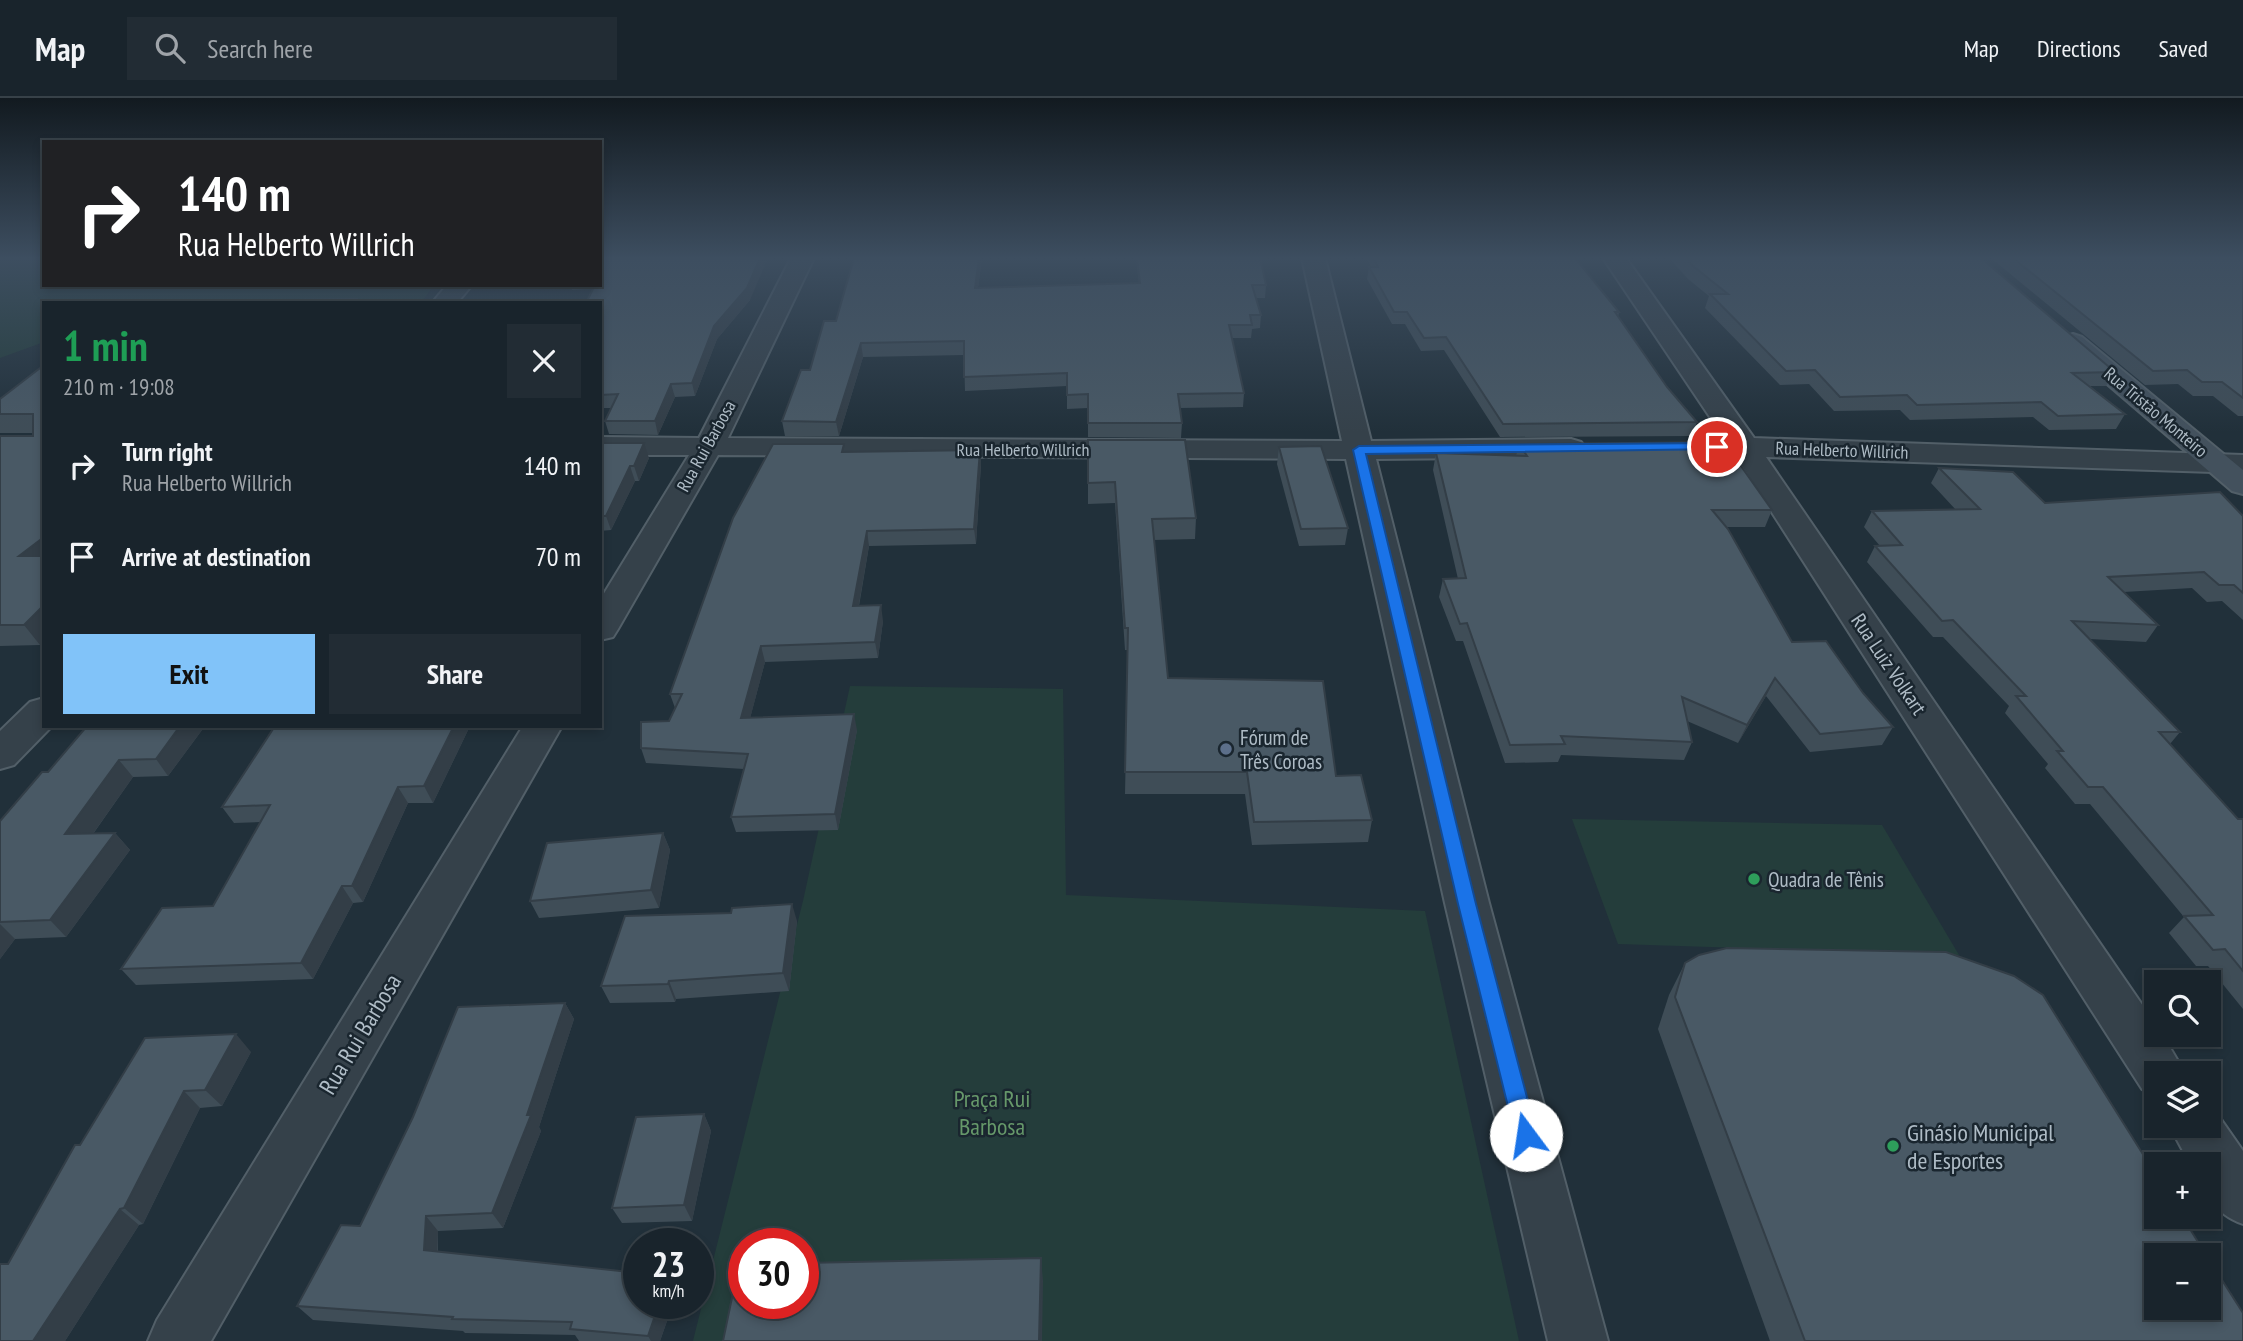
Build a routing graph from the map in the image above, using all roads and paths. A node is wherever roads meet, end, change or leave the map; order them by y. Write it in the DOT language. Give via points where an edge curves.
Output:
graph roads {
  1 [pos="774,316"];
  2 [pos="1327,316"];
  3 [pos="1650,316"];
  4 [pos="2058,330"];
  5 [pos="602,446"];
  6 [pos="1731,447"];
  7 [pos="708,448"];
  8 [pos="1593,448"];
  9 [pos="1359,450"];
  10 [pos="2231,464"];
  11 [pos="2243,485"];
  12 [pos="602,626"];
  13 [pos="42,714"];
  14 [pos="542,728"];
  15 [pos="0,755"];
  16 [pos="2152,1061"];
  17 [pos="2204,1138"];
  18 [pos="2243,1198"];
  19 [pos="178,1341"];
  20 [pos="1578,1341"];
  1 -- 7 [label="street, Rua Rui Barbosa"];
  2 -- 9 [label="street"];
  3 -- 6 [label="street, Rua Luiz Volkart"];
  4 -- 10 [label="main road, Rua Tristão Monteiro"];
  5 -- 7 [label="street, Rua Helberto Willrich"];
  6 -- 10 [label="street, Rua Helberto Willrich"];
  6 -- 16 [label="street, Rua Luiz Volkart"];
  7 -- 9 [label="street, Rua Helberto Willrich"];
  7 -- 12 [label="street, Rua Rui Barbosa"];
  8 -- 9 [label="street, Rua Helberto Willrich"];
  9 -- 20 [label="street"];
  10 -- 11 [label="main road, Rua Tristão Monteiro"];
  13 -- 15 [label="street"];
  14 -- 19 [label="street, Rua Rui Barbosa"];
  17 -- 18 [label="street"];
}
